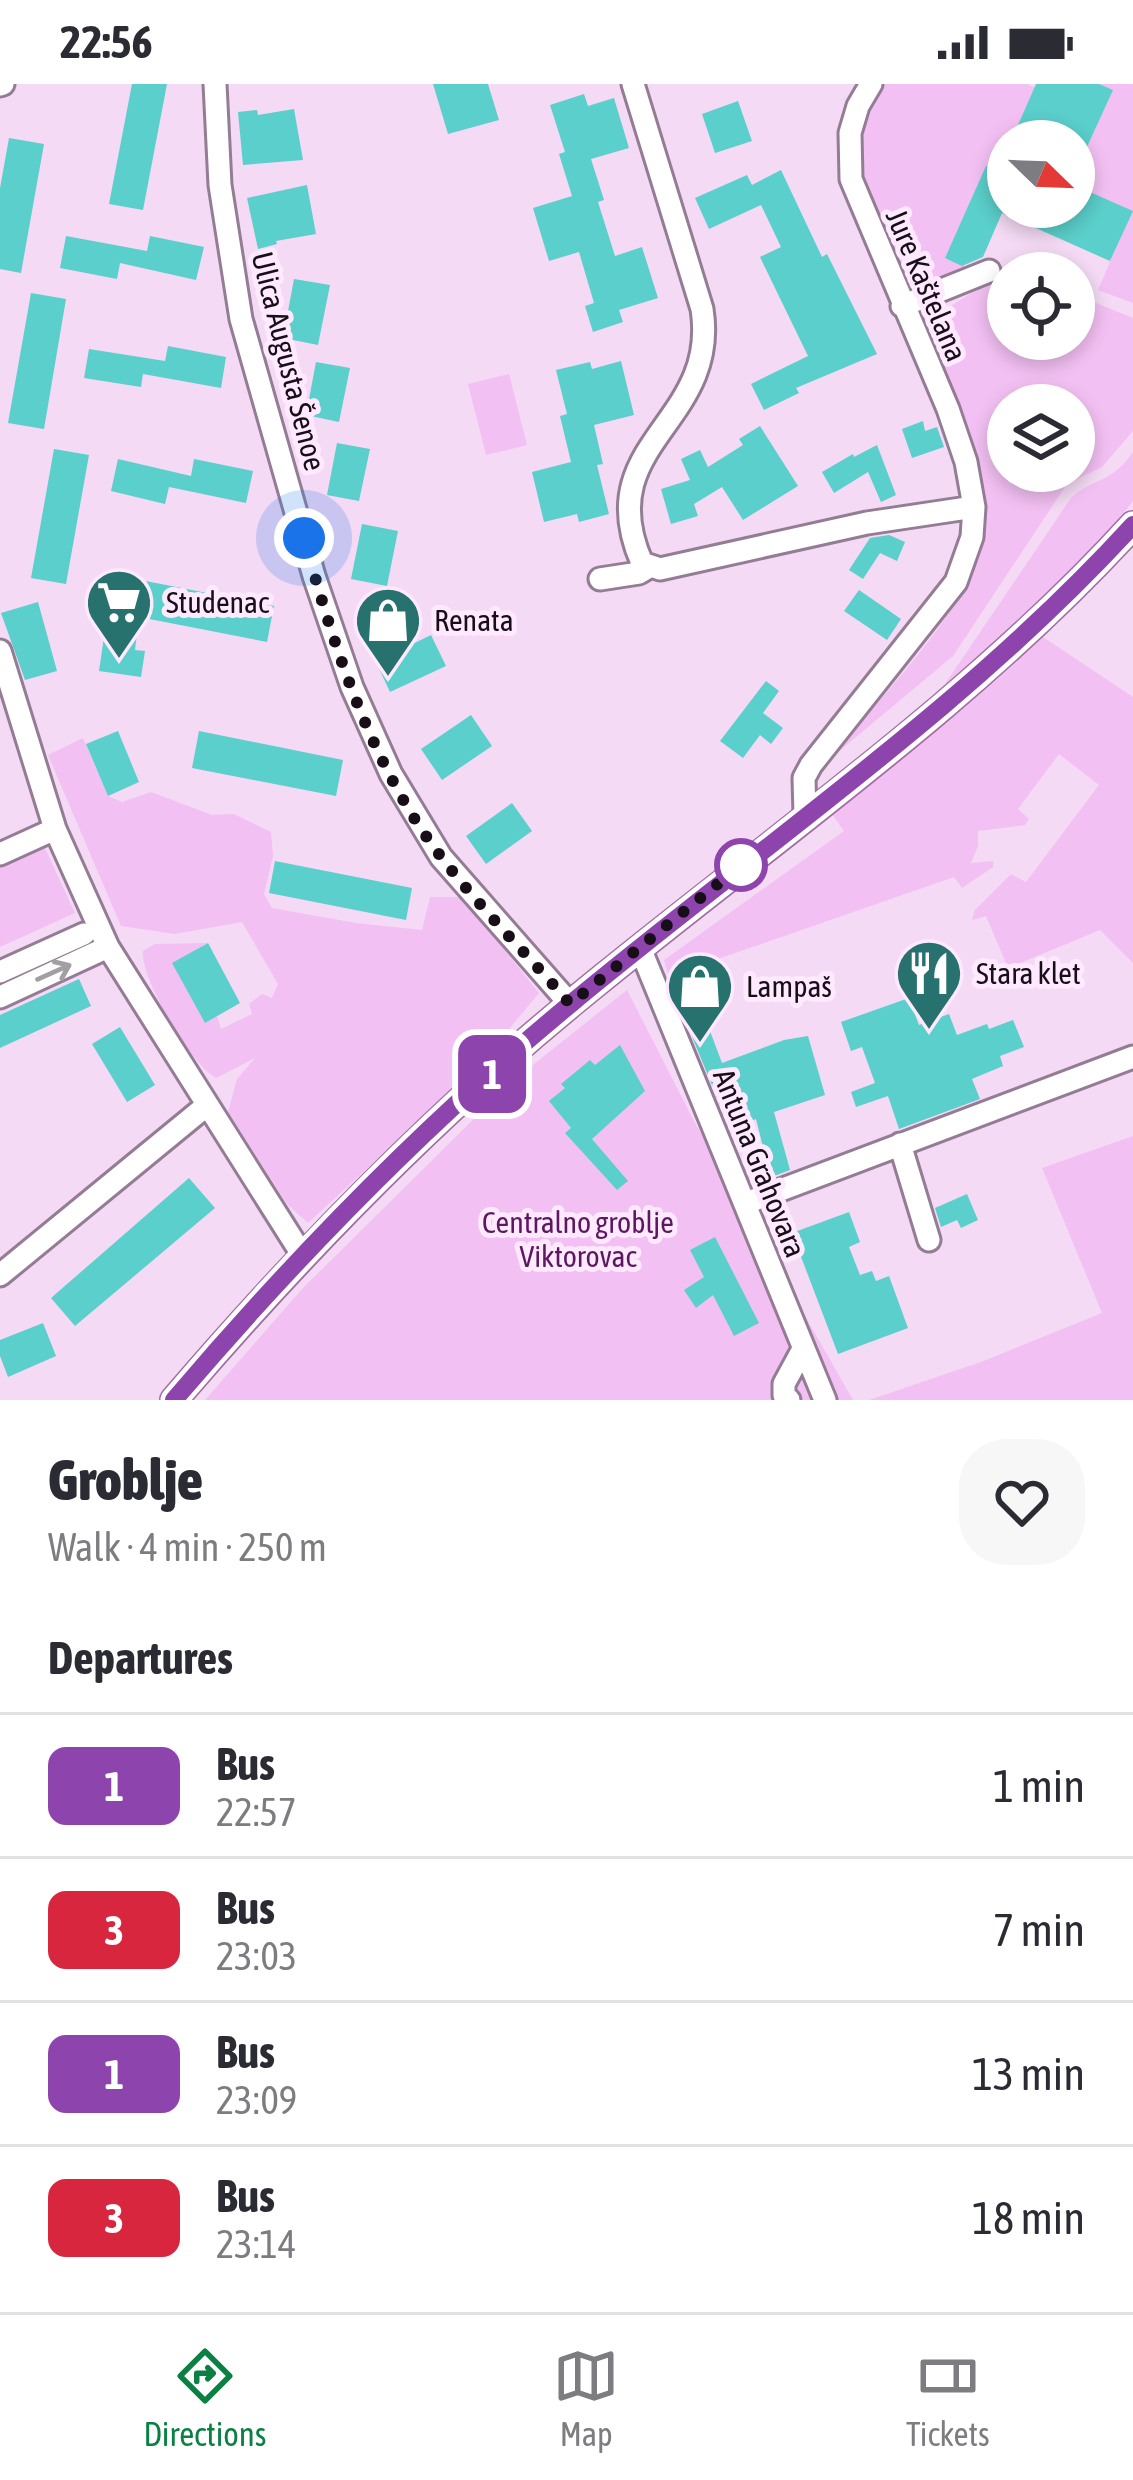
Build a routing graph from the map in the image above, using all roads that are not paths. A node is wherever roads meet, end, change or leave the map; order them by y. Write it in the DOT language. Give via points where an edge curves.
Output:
graph roads {
  1 [pos="214,84"];
  2 [pos="633,84"];
  3 [pos="871,84"];
  4 [pos="987,272"];
  5 [pos="902,307"];
  6 [pos="974,507"];
  7 [pos="1133,525"];
  8 [pos="649,567"];
  9 [pos="600,579"];
  10 [pos="0,651"];
  11 [pos="806,814"];
  12 [pos="56,829"];
  13 [pos="0,854"];
  14 [pos="84,934"];
  15 [pos="109,947"];
  16 [pos="640,948"];
  17 [pos="0,971"];
  18 [pos="0,997"];
  19 [pos="570,1004"];
  20 [pos="1133,1057"];
  21 [pos="206,1106"];
  22 [pos="900,1144"];
  23 [pos="746,1203"];
  24 [pos="929,1240"];
  25 [pos="303,1256"];
  26 [pos="0,1275"];
  27 [pos="803,1349"];
  28 [pos="819,1396"];
  29 [pos="174,1400"];
  30 [pos="789,1400"];
  1 -- 19 [label="street, Ulica Augusta Šenoe" via="242,319 352,687 391,774 441,856"];
  2 -- 8 [label="street" via="706,336 691,390 633,475 638,554"];
  3 -- 5 [label="street, Jure Kaštelana" via="850,134 850,167"];
  4 -- 5 [label="street"];
  5 -- 6 [label="street, Jure Kaštelana" via="948,409"];
  6 -- 8 [label="street"];
  6 -- 11 [label="street, Jure Kaštelana" via="956,582 811,765"];
  7 -- 11 [label="main road" via="964,688"];
  8 -- 9 [label="street"];
  10 -- 12 [label="street"];
  11 -- 16 [label="main road"];
  12 -- 13 [label="street"];
  12 -- 15 [label="street"];
  14 -- 17 [label="street"];
  18 -- 15 [label="street, one-way"];
  15 -- 21 [label="street"];
  16 -- 19 [label="main road"];
  16 -- 23 [label="street, Antuna Grahovara"];
  19 -- 25 [label="main road"];
  20 -- 22 [label="street"];
  21 -- 25 [label="street"];
  21 -- 26 [label="street"];
  22 -- 23 [label="street"];
  22 -- 24 [label="street"];
  23 -- 27 [label="street, Antuna Grahovara"];
  25 -- 29 [label="main road"];
  27 -- 28 [label="street, Antuna Grahovara"];
  27 -- 30 [label="street" via="784,1384"];
}
